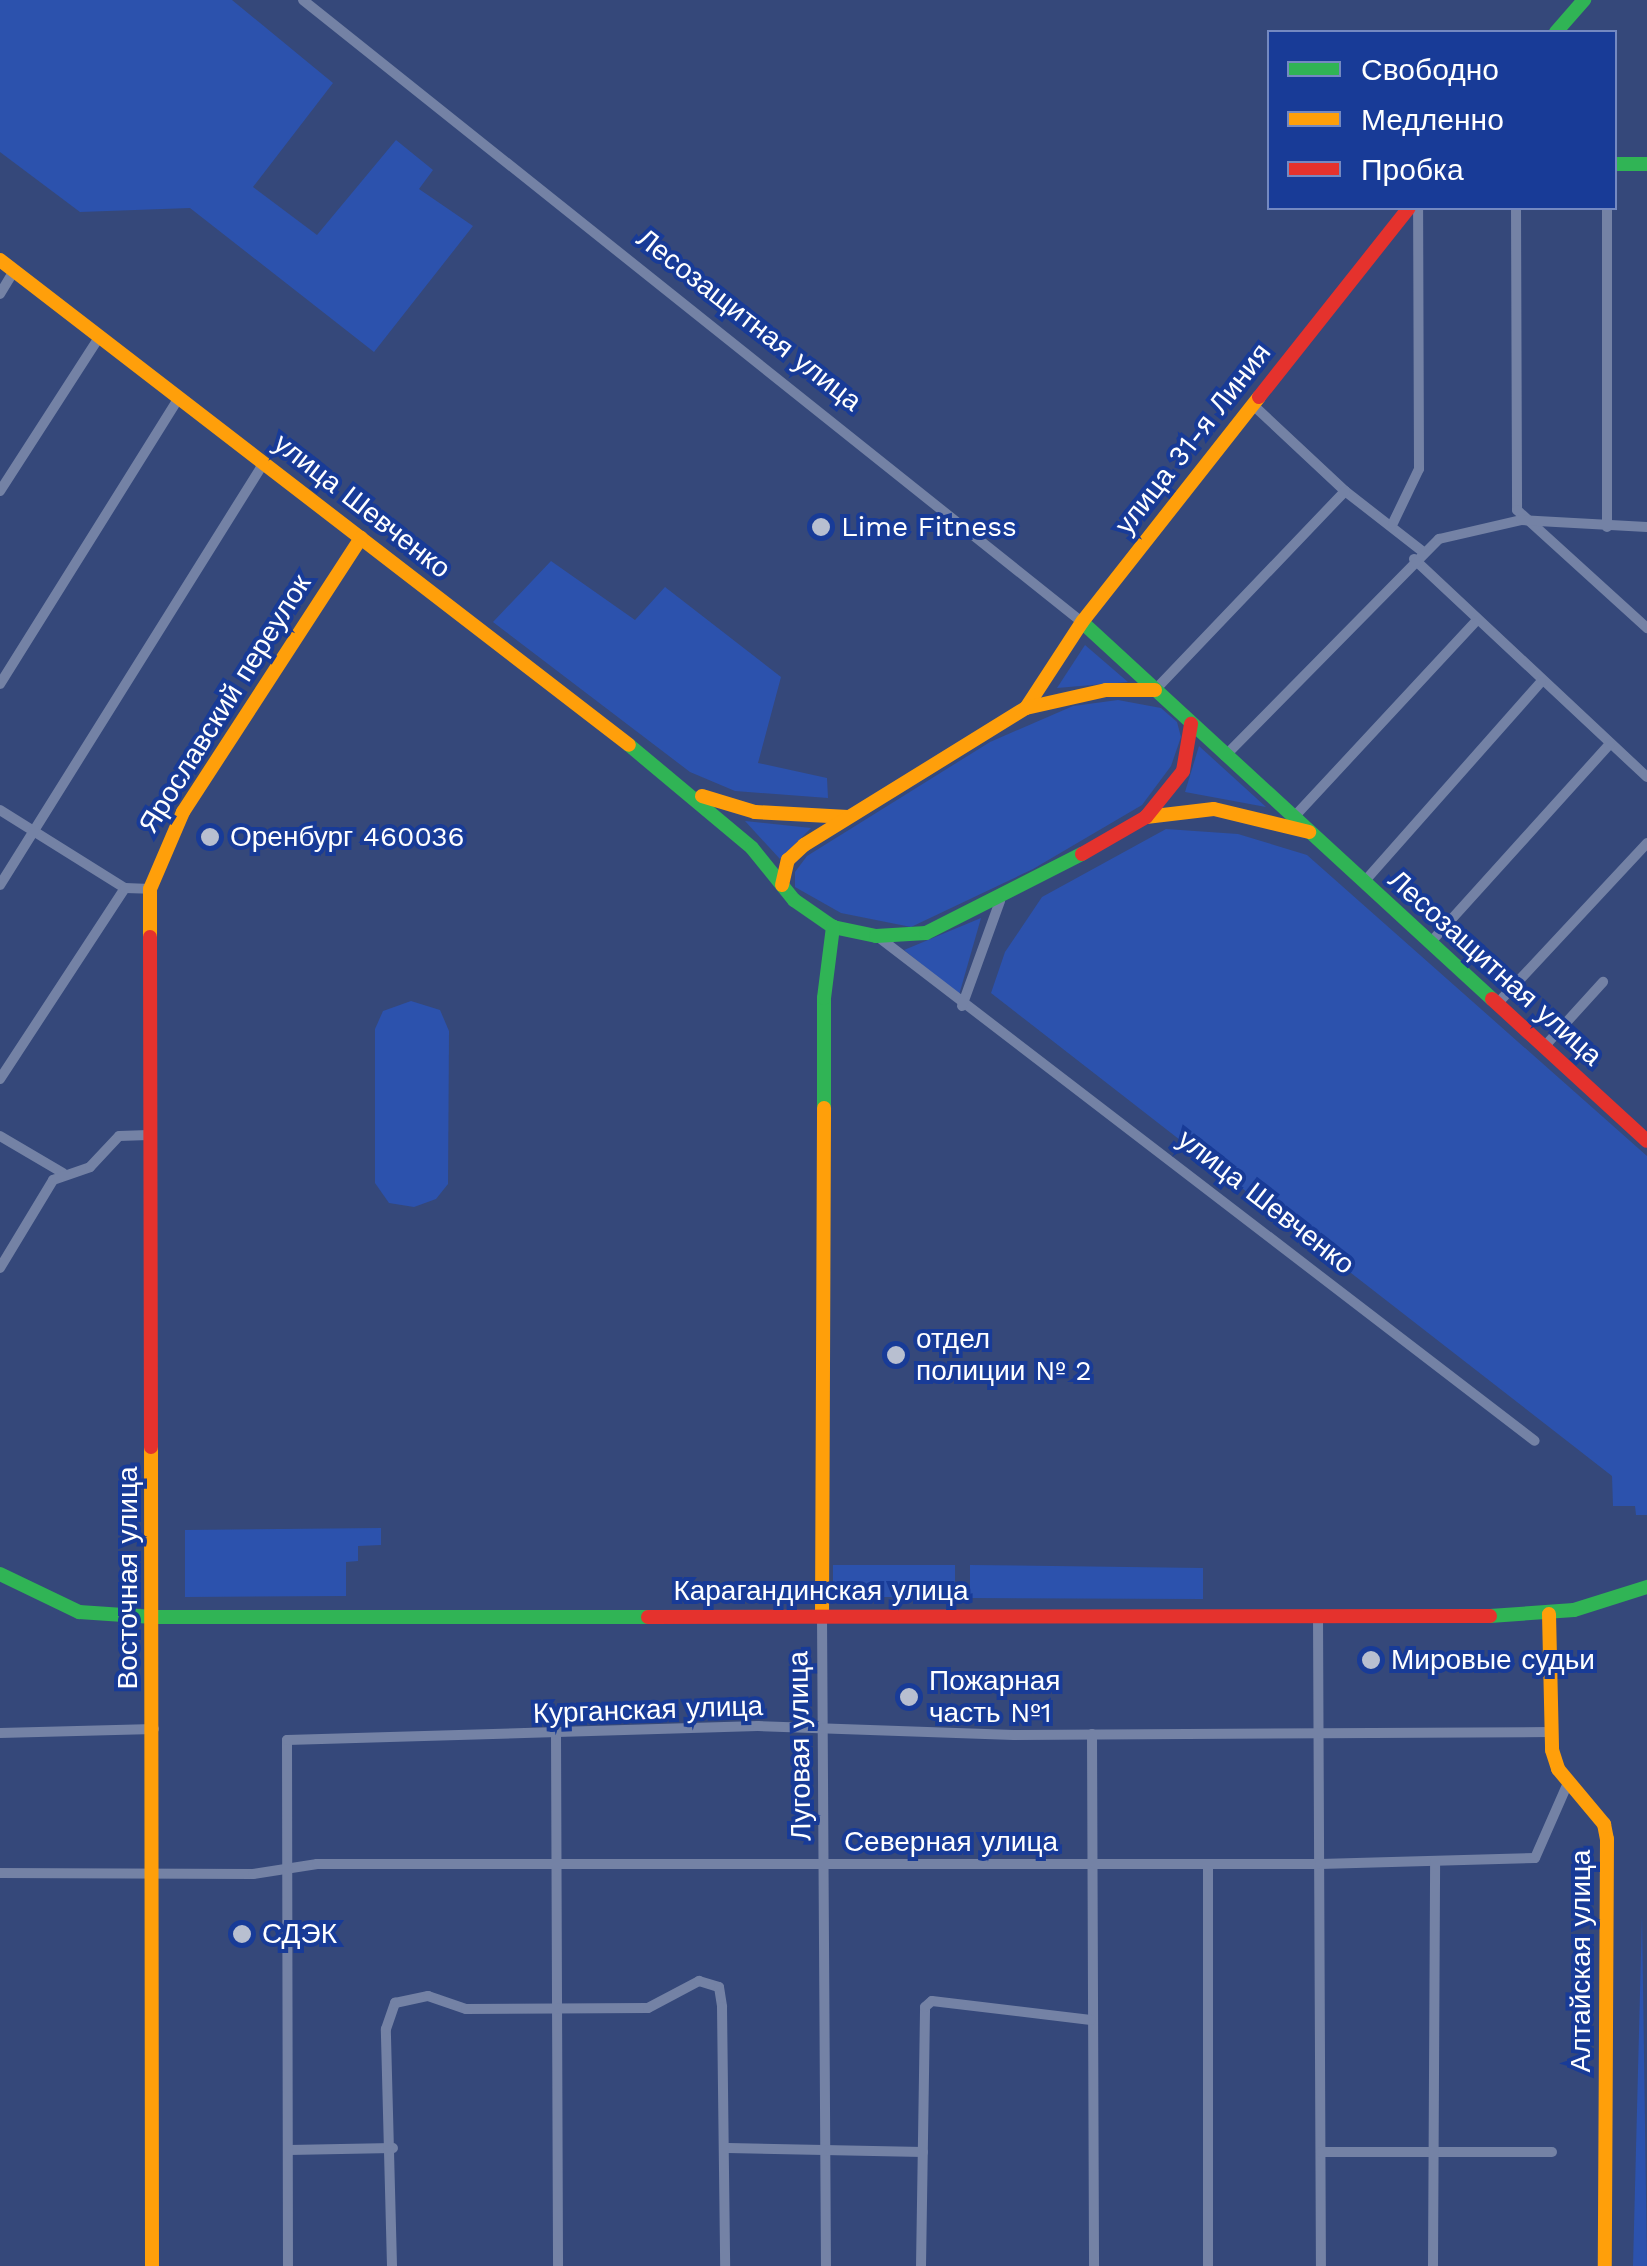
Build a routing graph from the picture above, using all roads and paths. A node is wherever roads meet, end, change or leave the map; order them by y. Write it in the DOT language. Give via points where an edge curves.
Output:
graph roads {
  1 [pos="303,0"];
  2 [pos="1584,0"];
  3 [pos="1558,30"];
  4 [pos="1617,164"];
  5 [pos="1647,164"];
  6 [pos="1407,210"];
  7 [pos="1418,210"];
  8 [pos="1516,210"];
  9 [pos="1608,210"];
  10 [pos="0,260"];
  11 [pos="14,271"];
  12 [pos="0,294"];
  13 [pos="100,336"];
  14 [pos="178,398"];
  15 [pos="1252,404"];
  16 [pos="264,463"];
  17 [pos="0,491"];
  18 [pos="1345,491"];
  19 [pos="1521,520"];
  20 [pos="1394,523"];
  21 [pos="1608,527"];
  22 [pos="1647,527"];
  23 [pos="360,538"];
  24 [pos="1418,555"];
  25 [pos="1082,622"];
  26 [pos="1476,622"];
  27 [pos="1647,628"];
  28 [pos="1541,682"];
  29 [pos="0,684"];
  30 [pos="1156,690"];
  31 [pos="1026,708"];
  32 [pos="1191,724"];
  33 [pos="1610,744"];
  34 [pos="1225,756"];
  35 [pos="1647,777"];
  36 [pos="692,793"];
  37 [pos="0,810"];
  38 [pos="848,817"];
  39 [pos="1146,817"];
  40 [pos="1294,817"];
  41 [pos="34,832"];
  42 [pos="1310,832"];
  43 [pos="1647,843"];
  44 [pos="1364,882"];
  45 [pos="782,885"];
  46 [pos="0,886"];
  47 [pos="124,888"];
  48 [pos="150,889"];
  49 [pos="1000,902"];
  50 [pos="833,927"];
  51 [pos="876,936"];
  52 [pos="1430,943"];
  53 [pos="1603,982"];
  54 [pos="1497,1004"];
  55 [pos="962,1006"];
  56 [pos="1544,1047"];
  57 [pos="0,1079"];
  58 [pos="149,1135"];
  59 [pos="0,1136"];
  60 [pos="1647,1140"];
  61 [pos="63,1173"];
  62 [pos="0,1268"];
  63 [pos="1536,1441"];
  64 [pos="0,1574"];
  65 [pos="1647,1588"];
  66 [pos="1549,1614"];
  67 [pos="822,1616"];
  68 [pos="153,1617"];
  69 [pos="1318,1617"];
  70 [pos="154,1729"];
  71 [pos="824,1729"];
  72 [pos="1318,1730"];
  73 [pos="1551,1732"];
  74 [pos="0,1733"];
  75 [pos="1092,1734"];
  76 [pos="556,1735"];
  77 [pos="1568,1784"];
  78 [pos="1435,1861"];
  79 [pos="558,1863"];
  80 [pos="1208,1864"];
  81 [pos="1320,1864"];
  82 [pos="827,1865"];
  83 [pos="1092,1865"];
  84 [pos="286,1868"];
  85 [pos="0,1873"];
  86 [pos="154,1875"];
  87 [pos="559,2014"];
  88 [pos="1091,2020"];
  89 [pos="392,2148"];
  90 [pos="728,2148"];
  91 [pos="288,2150"];
  92 [pos="1432,2150"];
  93 [pos="827,2152"];
  94 [pos="923,2152"];
  95 [pos="1321,2152"];
  96 [pos="1552,2152"];
  97 [pos="152,2266"];
  98 [pos="288,2266"];
  99 [pos="392,2266"];
  100 [pos="558,2266"];
  101 [pos="726,2266"];
  102 [pos="826,2266"];
  103 [pos="920,2266"];
  104 [pos="1094,2266"];
  105 [pos="1208,2266"];
  106 [pos="1321,2266"];
  107 [pos="1434,2266"];
  108 [pos="1604,2266"];
  1 -- 25 [label="street, Лесозащитная улица"];
  2 -- 3 [label="main road"];
  4 -- 5 [label="main road"];
  6 -- 15 [label="main road, улица 31-я Линия"];
  7 -- 20 [label="street" via="1419,469"];
  8 -- 19 [label="street"];
  9 -- 21 [label="street"];
  10 -- 11 [label="main road, улица Шевченко"];
  11 -- 12 [label="street"];
  11 -- 13 [label="main road, улица Шевченко"];
  13 -- 14 [label="main road, улица Шевченко"];
  13 -- 17 [label="street"];
  14 -- 16 [label="main road, улица Шевченко"];
  14 -- 29 [label="street"];
  15 -- 18 [label="street"];
  15 -- 25 [label="main road, улица 31-я Линия"];
  16 -- 23 [label="main road, улица Шевченко"];
  16 -- 41 [label="street"];
  18 -- 20 [label="street"];
  18 -- 30 [label="street"];
  19 -- 21 [label="street"];
  19 -- 24 [label="street" via="1462,530"];
  19 -- 27 [label="street"];
  20 -- 24 [label="street"];
  21 -- 22 [label="street"];
  23 -- 36 [label="main road, улица Шевченко"];
  23 -- 48 [label="main road, Ярославский переулок" via="183,812"];
  24 -- 26 [label="street"];
  24 -- 34 [label="street"];
  25 -- 30 [label="main road, Лесозащитная улица"];
  25 -- 31 [label="main road, улица 31-я Линия"];
  26 -- 28 [label="street"];
  26 -- 40 [label="street"];
  28 -- 33 [label="street"];
  28 -- 44 [label="street"];
  30 -- 31 [label="main road" via="1106,690"];
  30 -- 32 [label="main road, Лесозащитная улица"];
  31 -- 38 [label="main road"];
  32 -- 34 [label="main road, Лесозащитная улица"];
  32 -- 39 [label="main road" via="1183,771"];
  33 -- 35 [label="street"];
  33 -- 52 [label="street"];
  34 -- 40 [label="main road, Лесозащитная улица"];
  36 -- 38 [label="main road, улица Шевченко" via="755,812"];
  36 -- 45 [label="main road, улица Шевченко"];
  37 -- 41 [label="street"];
  38 -- 45 [label="main road" via="793,855"];
  39 -- 42 [label="main road, Лесозащитная улица" via="1214,808"];
  39 -- 49 [label="main road"];
  40 -- 42 [label="main road, Лесозащитная улица"];
  41 -- 46 [label="street"];
  41 -- 47 [label="street"];
  42 -- 44 [label="main road, Лесозащитная улица"];
  43 -- 54 [label="street"];
  44 -- 52 [label="main road, Лесозащитная улица"];
  45 -- 50 [label="main road, улица Шевченко"];
  47 -- 48 [label="street"];
  47 -- 57 [label="street"];
  48 -- 58 [label="main road, Восточная улица"];
  49 -- 51 [label="main road" via="926,934"];
  49 -- 55 [label="street"];
  50 -- 51 [label="main road"];
  50 -- 67 [label="main road, Луговая улица" via="824,1014"];
  51 -- 55 [label="street, улица Шевченко"];
  52 -- 54 [label="main road, Лесозащитная улица"];
  53 -- 56 [label="street"];
  54 -- 56 [label="main road, Лесозащитная улица"];
  55 -- 63 [label="street, улица Шевченко" via="1133,1129"];
  56 -- 60 [label="main road, Лесозащитная улица"];
  58 -- 61 [label="street" via="119,1136 90,1168"];
  58 -- 68 [label="main road, Восточная улица"];
  59 -- 61 [label="street"];
  61 -- 62 [label="street"];
  64 -- 68 [label="main road, Карагандинская улица" via="79,1612"];
  65 -- 66 [label="main road, Карагандинская улица"];
  66 -- 69 [label="main road, Карагандинская улица"];
  66 -- 73 [label="main road, Алтайская улица"];
  67 -- 68 [label="main road, Карагандинская улица"];
  67 -- 69 [label="main road, Карагандинская улица"];
  67 -- 71 [label="street, Луговая улица"];
  68 -- 70 [label="main road, Восточная улица"];
  69 -- 72 [label="street"];
  70 -- 74 [label="street"];
  70 -- 86 [label="main road, Восточная улица"];
  71 -- 75 [label="street, Курганская улица"];
  71 -- 76 [label="street, Курганская улица"];
  71 -- 82 [label="street, Луговая улица"];
  72 -- 73 [label="street, Курганская улица"];
  72 -- 75 [label="street, Курганская улица"];
  72 -- 81 [label="street"];
  73 -- 77 [label="main road, Алтайская улица"];
  75 -- 83 [label="street"];
  76 -- 79 [label="street"];
  76 -- 84 [label="street, Курганская улица" via="287,1740"];
  77 -- 78 [label="street, Северная улица" via="1534,1858"];
  77 -- 108 [label="main road, Алтайская улица" via="1604,1824 1607,1839"];
  78 -- 81 [label="street, Северная улица"];
  78 -- 92 [label="street"];
  79 -- 82 [label="street, Северная улица"];
  79 -- 84 [label="street, Северная улица"];
  79 -- 87 [label="street"];
  80 -- 81 [label="street, Северная улица"];
  80 -- 83 [label="street, Северная улица"];
  80 -- 105 [label="street"];
  81 -- 95 [label="street"];
  82 -- 83 [label="street, Северная улица"];
  82 -- 93 [label="street, Луговая улица"];
  83 -- 88 [label="street"];
  84 -- 86 [label="street, Северная улица"];
  84 -- 91 [label="street"];
  85 -- 86 [label="street, Северная улица"];
  86 -- 97 [label="main road, Восточная улица"];
  87 -- 89 [label="street" via="466,2009 428,1996 395,2002 386,2029"];
  87 -- 90 [label="street" via="648,2008 699,1980 719,1987"];
  87 -- 100 [label="street"];
  88 -- 94 [label="street" via="932,2001 922,2016"];
  88 -- 104 [label="street"];
  89 -- 91 [label="street"];
  89 -- 99 [label="street"];
  90 -- 93 [label="street"];
  90 -- 101 [label="street" via="720,2205"];
  91 -- 98 [label="street"];
  92 -- 95 [label="street"];
  92 -- 96 [label="street"];
  92 -- 107 [label="street"];
  93 -- 94 [label="street"];
  93 -- 102 [label="street, Луговая улица"];
  94 -- 103 [label="street"];
  95 -- 106 [label="street"];
}
